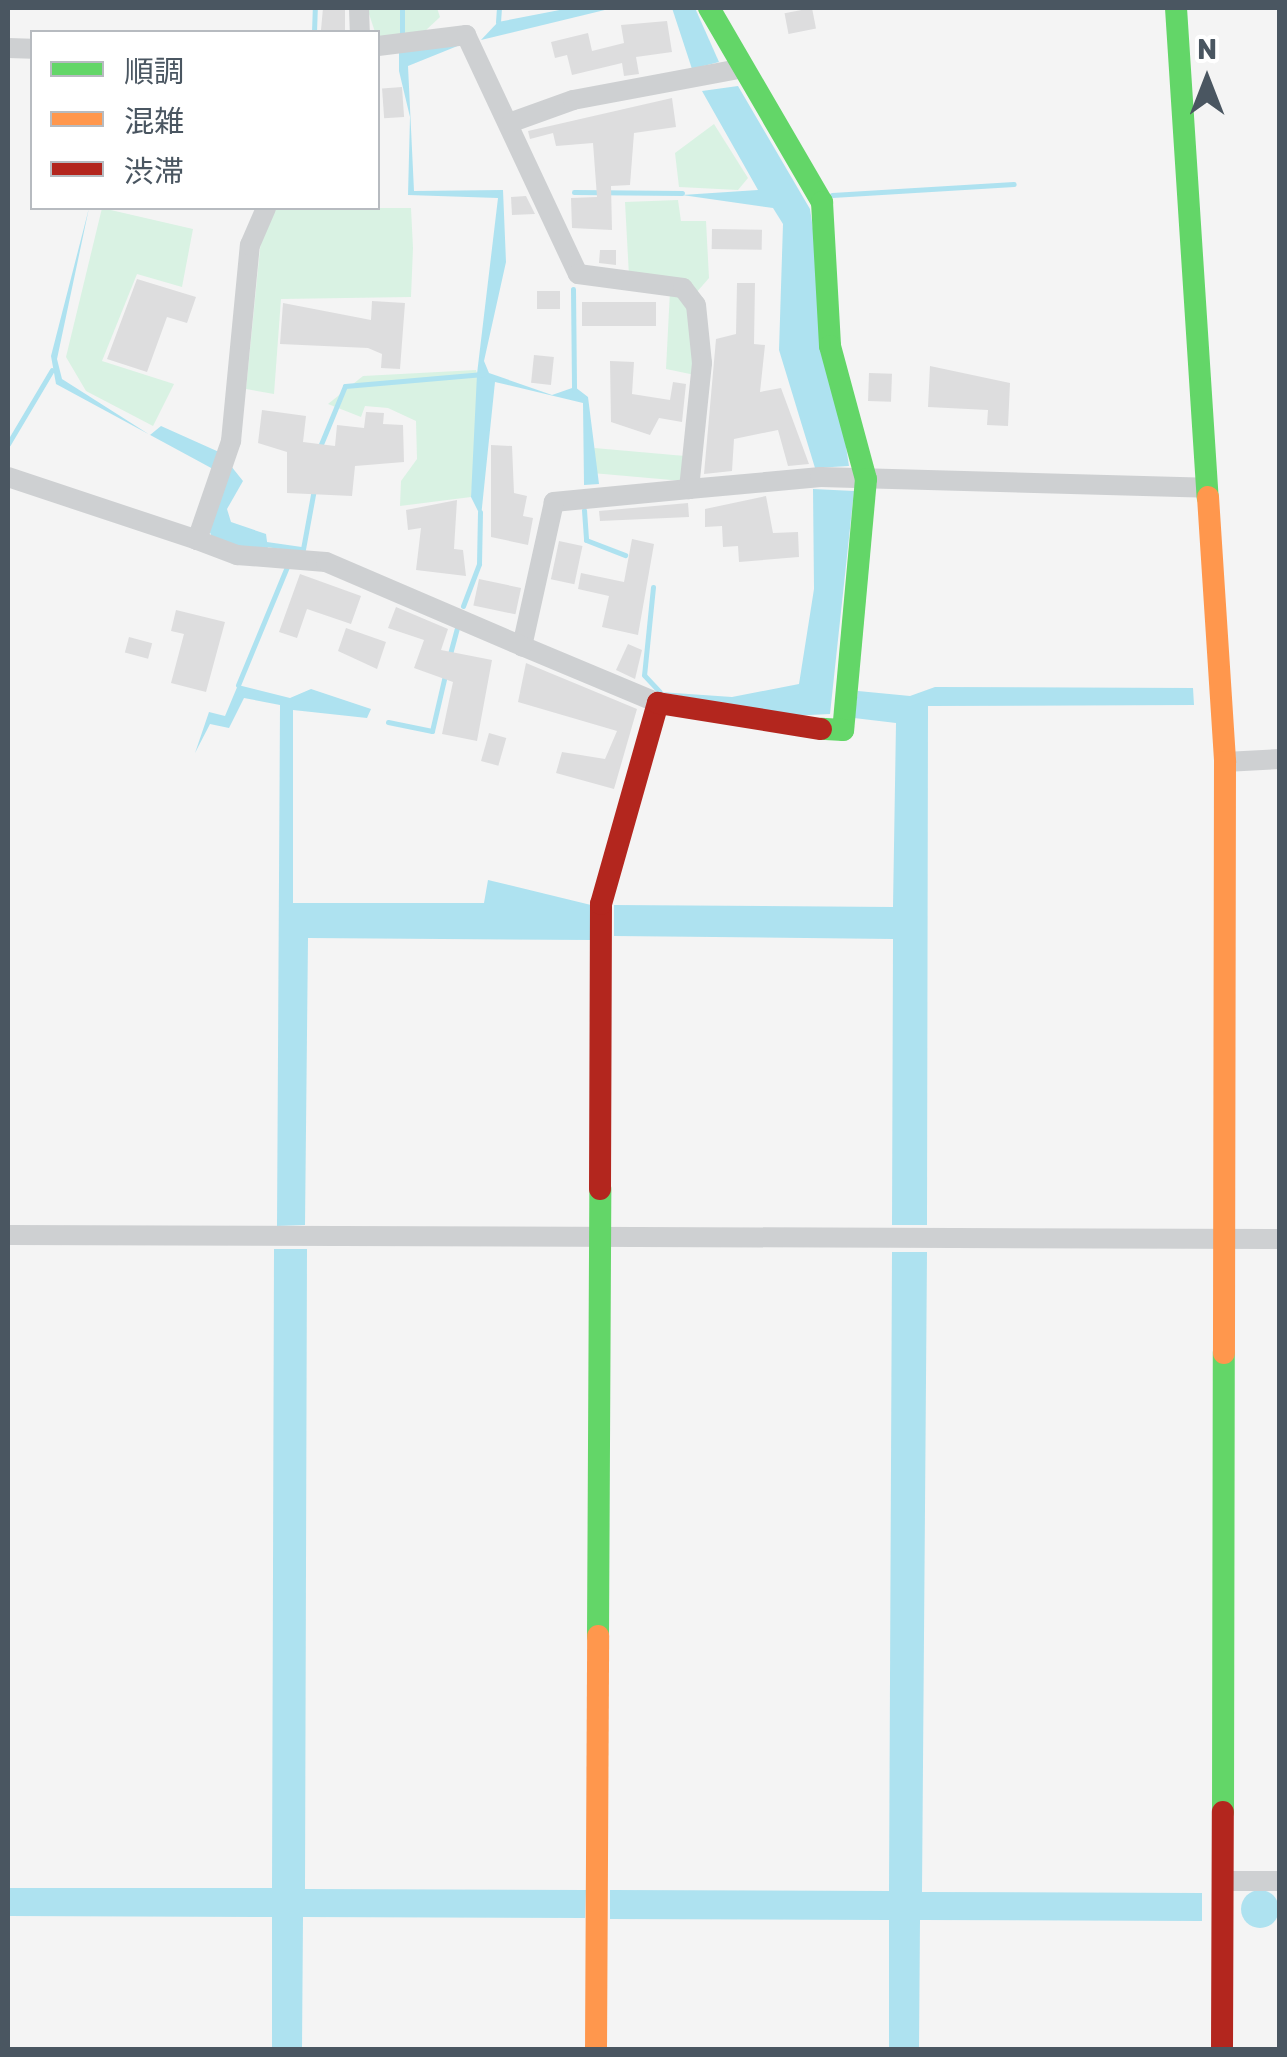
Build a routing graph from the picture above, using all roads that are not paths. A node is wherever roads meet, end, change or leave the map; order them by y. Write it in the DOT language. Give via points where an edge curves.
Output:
graph roads {
  1 [pos="709,8"];
  2 [pos="1176,8"];
  3 [pos="380,46"];
  4 [pos="744,68"];
  5 [pos="512,122"];
  6 [pos="265,210"];
  7 [pos="8,477"];
  8 [pos="866,479"];
  9 [pos="1207,488"];
  10 [pos="689,489"];
  11 [pos="197,540"];
  12 [pos="522,646"];
  13 [pos="658,703"];
  14 [pos="1280,759"];
  15 [pos="1225,762"];
  16 [pos="8,1235"];
  17 [pos="600,1236"];
  18 [pos="1226,1239"];
  19 [pos="1280,1239"];
  20 [pos="1280,1880"];
  21 [pos="1222,1881"];
  22 [pos="596,2050"];
  23 [pos="1222,2050"];
  1 -- 4 [label="street"];
  2 -- 9 [label="street"];
  3 -- 5 [label="street" via="466,34"];
  4 -- 5 [label="street" via="572,100"];
  4 -- 8 [label="street" via="822,202 830,346"];
  5 -- 10 [label="street" via="578,274 683,288 696,305 702,363"];
  6 -- 11 [label="street" via="250,245 231,440"];
  7 -- 11 [label="street"];
  8 -- 9 [label="street"];
  8 -- 10 [label="street"];
  8 -- 13 [label="street" via="843,730 776,728"];
  9 -- 15 [label="street"];
  10 -- 12 [label="street" via="554,502"];
  11 -- 12 [label="street" via="237,556 326,562"];
  12 -- 13 [label="street"];
  13 -- 17 [label="street" via="601,904"];
  14 -- 15 [label="street"];
  15 -- 18 [label="street"];
  16 -- 17 [label="street"];
  17 -- 18 [label="street"];
  17 -- 22 [label="street"];
  18 -- 19 [label="street"];
  18 -- 21 [label="street"];
  20 -- 21 [label="street"];
  21 -- 23 [label="street"];
}
